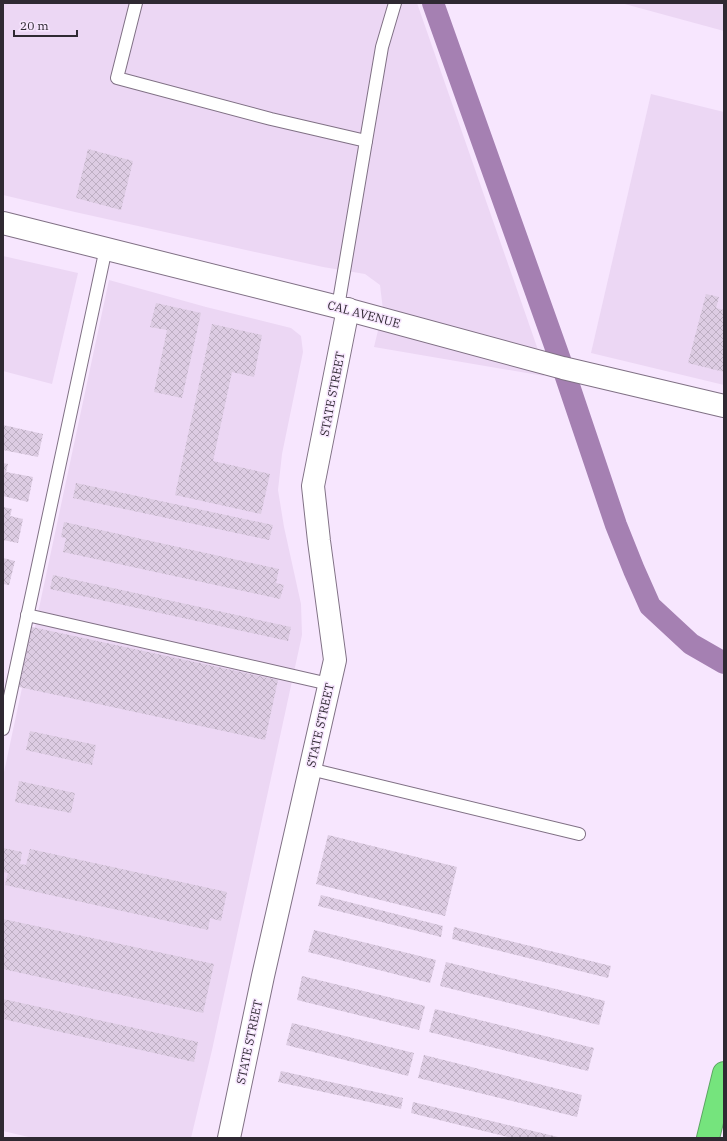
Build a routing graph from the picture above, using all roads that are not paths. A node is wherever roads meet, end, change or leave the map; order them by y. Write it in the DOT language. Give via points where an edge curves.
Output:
graph roads {
  1 [pos="136,3"];
  2 [pos="395,3"];
  3 [pos="366,141"];
  4 [pos="3,223"];
  5 [pos="106,248"];
  6 [pos="343,308"];
  7 [pos="724,406"];
  8 [pos="28,615"];
  9 [pos="329,684"];
  10 [pos="3,729"];
  11 [pos="310,769"];
  12 [pos="579,834"];
  13 [pos="724,1073"];
  14 [pos="229,1138"];
  15 [pos="708,1138"];
  1 -- 3 [label="lane" via="117,78"];
  2 -- 3 [label="lane" via="382,47"];
  3 -- 6 [label="lane"];
  4 -- 5 [label="street, CAL AVENUE"];
  5 -- 6 [label="street, CAL AVENUE"];
  5 -- 8 [label="lane"];
  6 -- 7 [label="street, CAL AVENUE" via="563,368"];
  6 -- 9 [label="street, STATE STREET" via="314,486 335,660"];
  8 -- 9 [label="lane"];
  8 -- 10 [label="lane"];
  9 -- 11 [label="street, STATE STREET"];
  11 -- 12 [label="lane"];
  11 -- 14 [label="street, STATE STREET"];
  13 -- 15 [label="highway"];
}
